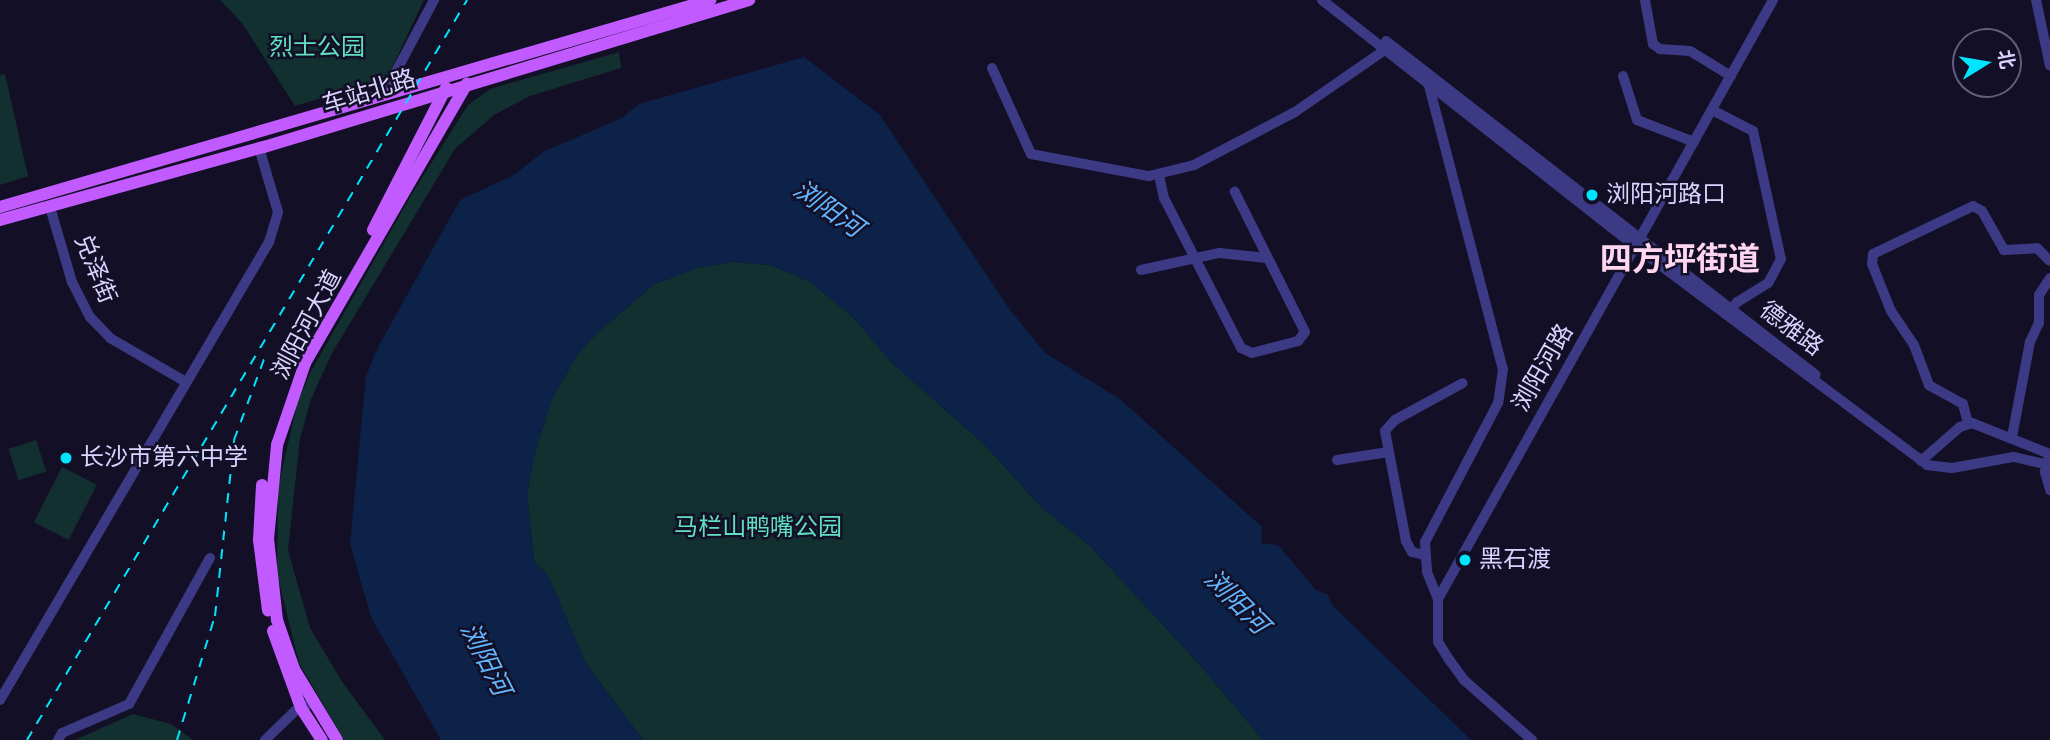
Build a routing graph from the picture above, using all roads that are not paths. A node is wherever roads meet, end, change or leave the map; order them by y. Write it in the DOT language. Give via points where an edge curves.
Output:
graph roads {
  1 [pos="434,0"];
  2 [pos="710,0"];
  3 [pos="750,0"];
  4 [pos="1322,0"];
  5 [pos="1333,0"];
  6 [pos="1645,0"];
  7 [pos="1773,0"];
  8 [pos="2036,0"];
  9 [pos="1386,49"];
  10 [pos="2050,66"];
  11 [pos="992,68"];
  12 [pos="478,69"];
  13 [pos="454,76"];
  14 [pos="1623,76"];
  15 [pos="1731,76"];
  16 [pos="1428,81"];
  17 [pos="465,86"];
  18 [pos="444,91"];
  19 [pos="383,96"];
  20 [pos="1712,110"];
  21 [pos="1694,142"];
  22 [pos="259,148"];
  23 [pos="1159,176"];
  24 [pos="1235,192"];
  25 [pos="0,207"];
  26 [pos="50,207"];
  27 [pos="0,220"];
  28 [pos="1638,243"];
  29 [pos="1194,257"];
  30 [pos="1267,258"];
  31 [pos="2050,261"];
  32 [pos="1141,270"];
  33 [pos="2050,278"];
  34 [pos="1728,313"];
  35 [pos="186,382"];
  36 [pos="1463,383"];
  37 [pos="1968,423"];
  38 [pos="2012,437"];
  39 [pos="1388,452"];
  40 [pos="1923,459"];
  41 [pos="1337,460"];
  42 [pos="2049,460"];
  43 [pos="2050,490"];
  44 [pos="1424,555"];
  45 [pos="210,558"];
  46 [pos="1438,599"];
  47 [pos="0,700"];
  48 [pos="306,705"];
  49 [pos="58,740"];
  50 [pos="265,740"];
  51 [pos="322,740"];
  52 [pos="337,740"];
  53 [pos="1532,740"];
  1 -- 19 [label="street"];
  2 -- 12 [label="main road, 车站北路"];
  3 -- 17 [label="main road, 车站北路"];
  4 -- 9 [label="street"];
  5 -- 28 [label="street"];
  6 -- 15 [label="street" via="1653,44 1660,49 1690,51"];
  7 -- 15 [label="street, 浏阳河路"];
  8 -- 10 [label="street"];
  9 -- 16 [label="street"];
  9 -- 23 [label="street" via="1295,111 1194,165"];
  11 -- 23 [label="street" via="1031,154"];
  12 -- 13 [label="main road, 车站北路"];
  12 -- 17 [label="main road, 浏阳河大道"];
  13 -- 18 [label="main road, 浏阳河大道"];
  13 -- 19 [label="main road, 车站北路"];
  14 -- 21 [label="street" via="1637,120"];
  15 -- 20 [label="street, 浏阳河路"];
  16 -- 28 [label="street"];
  16 -- 44 [label="street" via="1503,369 1497,403 1438,512"];
  17 -- 18 [label="main road, 车站北路"];
  17 -- 48 [label="main road, 浏阳河大道" via="305,363 280,433 268,498 270,576 277,620"];
  18 -- 22 [label="main road, 车站北路"];
  18 -- 48 [label="main road, 浏阳河大道" via="379,220 298,362 275,419 260,502 262,575 280,655"];
  19 -- 25 [label="main road, 车站北路"];
  20 -- 21 [label="street, 浏阳河路"];
  20 -- 34 [label="street" via="1753,131 1781,259 1768,283"];
  21 -- 28 [label="street, 浏阳河路"];
  22 -- 26 [label="main road, 车站北路"];
  22 -- 35 [label="street" via="278,212 269,242"];
  23 -- 29 [label="street" via="1164,198"];
  24 -- 30 [label="street"];
  26 -- 27 [label="main road, 车站北路"];
  26 -- 35 [label="street, 兑泽街" via="72,282 90,317 110,338"];
  28 -- 34 [label="street"];
  28 -- 46 [label="street, 浏阳河路"];
  29 -- 30 [label="street" via="1219,253"];
  29 -- 30 [label="street" via="1246,353 1304,336"];
  29 -- 32 [label="street"];
  31 -- 37 [label="street" via="2037,248 2004,250 1982,211 1972,206 1873,254 1872,264 1891,311 1914,345 1929,385 1963,404"];
  33 -- 38 [label="street" via="2039,295 2039,323 2030,342"];
  34 -- 40 [label="street"];
  35 -- 47 [label="street"];
  36 -- 39 [label="street" via="1391,423 1384,436"];
  37 -- 38 [label="street"];
  37 -- 40 [label="street"];
  38 -- 42 [label="street"];
  39 -- 41 [label="street"];
  39 -- 44 [label="street" via="1406,541 1412,552"];
  40 -- 42 [label="street" via="1946,469 2005,457"];
  42 -- 43 [label="street"];
  44 -- 46 [label="street"];
  45 -- 49 [label="street" via="130,704 62,733"];
  46 -- 53 [label="street, 浏阳河路" via="1438,642 1450,661 1464,680"];
  48 -- 50 [label="street"];
  48 -- 51 [label="main road, 浏阳河大道"];
  48 -- 52 [label="main road, 浏阳河大道"];
}
